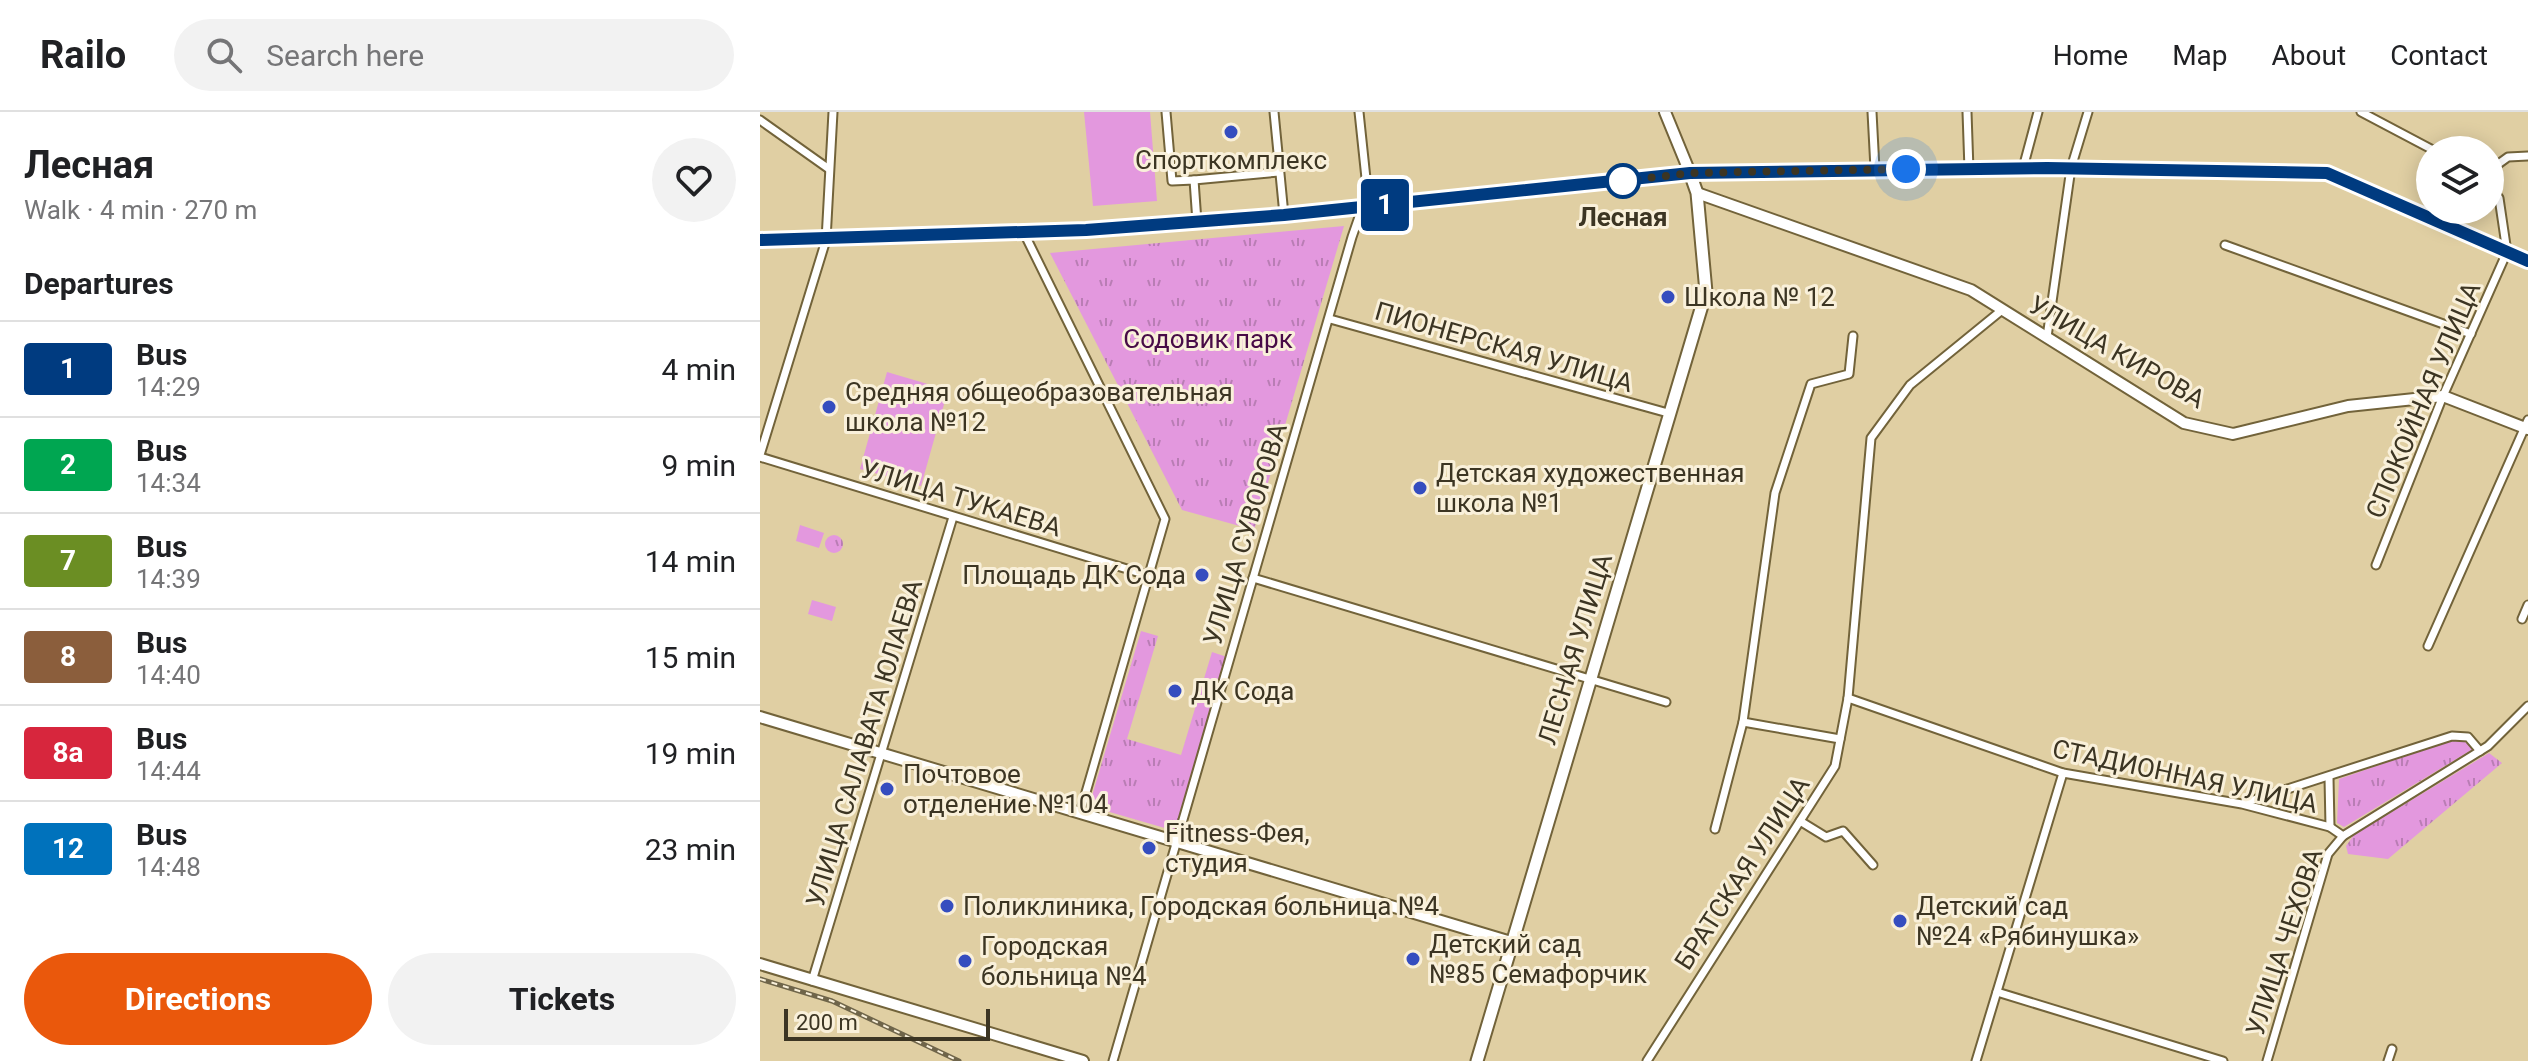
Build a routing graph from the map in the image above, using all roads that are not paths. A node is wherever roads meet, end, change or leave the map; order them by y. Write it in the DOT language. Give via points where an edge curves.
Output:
graph roads {
  1 [pos="833,112"];
  2 [pos="1166,112"];
  3 [pos="1274,112"];
  4 [pos="1359,112"];
  5 [pos="1665,112"];
  6 [pos="1872,112"];
  7 [pos="1967,112"];
  8 [pos="2038,112"];
  9 [pos="2088,112"];
  10 [pos="2361,112"];
  11 [pos="760,120"];
  12 [pos="2416,141"];
  13 [pos="2528,156"];
  14 [pos="2504,160"];
  15 [pos="2023,168"];
  16 [pos="2071,168"];
  17 [pos="829,169"];
  18 [pos="1875,169"];
  19 [pos="1969,170"];
  20 [pos="1279,172"];
  21 [pos="1690,173"];
  22 [pos="1194,180"];
  23 [pos="1697,193"];
  24 [pos="1360,210"];
  25 [pos="1284,215"];
  26 [pos="1197,222"];
  27 [pos="2503,224"];
  28 [pos="1024,233"];
  29 [pos="760,240"];
  30 [pos="826,240"];
  31 [pos="2225,245"];
  32 [pos="2507,252"];
  33 [pos="2528,261"];
  34 [pos="2002,310"];
  35 [pos="1330,319"];
  36 [pos="2471,334"];
  37 [pos="1853,336"];
  38 [pos="2047,337"];
  39 [pos="2443,396"];
  40 [pos="1668,413"];
  41 [pos="2527,426"];
  42 [pos="760,456"];
  43 [pos="953,517"];
  44 [pos="2376,565"];
  45 [pos="1150,576"];
  46 [pos="1253,578"];
  47 [pos="2528,605"];
  48 [pos="2522,619"];
  49 [pos="2428,646"];
  50 [pos="1589,679"];
  51 [pos="1848,698"];
  52 [pos="1666,702"];
  53 [pos="2528,706"];
  54 [pos="760,717"];
  55 [pos="1743,722"];
  56 [pos="1840,739"];
  57 [pos="2480,751"];
  58 [pos="881,754"];
  59 [pos="2063,773"];
  60 [pos="2329,778"];
  61 [pos="2242,804"];
  62 [pos="1080,813"];
  63 [pos="1800,821"];
  64 [pos="2330,827"];
  65 [pos="1715,829"];
  66 [pos="2343,836"];
  67 [pos="1176,840"];
  68 [pos="1873,865"];
  69 [pos="1511,942"];
  70 [pos="760,964"];
  71 [pos="812,981"];
  72 [pos="1997,992"];
  73 [pos="2392,1049"];
  74 [pos="1083,1061"];
  75 [pos="1113,1061"];
  76 [pos="1477,1061"];
  77 [pos="1647,1061"];
  78 [pos="1976,1061"];
  79 [pos="2223,1061"];
  80 [pos="2267,1061"];
  81 [pos="2388,1061"];
  1 -- 17 [label="street"];
  2 -- 22 [label="street" via="1172,181"];
  3 -- 20 [label="street"];
  4 -- 24 [label="street, УЛИЦА СУВОРОВА"];
  5 -- 21 [label="street, ЛЕСНАЯ УЛИЦА"];
  6 -- 18 [label="street"];
  7 -- 19 [label="street"];
  8 -- 15 [label="street"];
  9 -- 16 [label="street"];
  10 -- 12 [label="street"];
  11 -- 17 [label="street"];
  13 -- 14 [label="street"];
  15 -- 16 [label="main road"];
  15 -- 19 [label="main road"];
  16 -- 32 [label="main road" via="2327,173"];
  16 -- 38 [label="street"];
  17 -- 30 [label="street"];
  18 -- 19 [label="main road"];
  18 -- 21 [label="main road"];
  20 -- 22 [label="street"];
  20 -- 25 [label="street"];
  21 -- 23 [label="main road, ЛЕСНАЯ УЛИЦА"];
  21 -- 24 [label="main road"];
  22 -- 26 [label="street"];
  23 -- 34 [label="street, УЛИЦА КИРОВА" via="1971,290"];
  23 -- 40 [label="main road, ЛЕСНАЯ УЛИЦА" via="1706,292"];
  24 -- 25 [label="main road"];
  24 -- 35 [label="street, УЛИЦА СУВОРОВА"];
  25 -- 26 [label="main road"];
  26 -- 28 [label="main road"];
  27 -- 32 [label="street"];
  28 -- 30 [label="main road"];
  28 -- 45 [label="street" via="1165,519"];
  29 -- 30 [label="main road"];
  30 -- 42 [label="street"];
  31 -- 36 [label="street"];
  32 -- 33 [label="main road"];
  32 -- 36 [label="street, СПОКОЙНАЯ УЛИЦА"];
  34 -- 38 [label="street, УЛИЦА КИРОВА"];
  34 -- 51 [label="street, БРАТСКАЯ УЛИЦА" via="1910,385 1871,438"];
  35 -- 40 [label="street, ПИОНЕРСКАЯ УЛИЦА"];
  35 -- 46 [label="street, УЛИЦА СУВОРОВА"];
  36 -- 39 [label="street, СПОКОЙНАЯ УЛИЦА"];
  37 -- 55 [label="street" via="1849,374 1811,384 1775,493"];
  38 -- 39 [label="street, УЛИЦА КИРОВА" via="2184,423 2233,434 2348,406"];
  39 -- 41 [label="street, УЛИЦА КИРОВА"];
  39 -- 44 [label="street, СПОКОЙНАЯ УЛИЦА"];
  40 -- 50 [label="main road, ЛЕСНАЯ УЛИЦА"];
  41 -- 49 [label="street"];
  42 -- 43 [label="street, УЛИЦА ТУКАЕВА"];
  43 -- 45 [label="street, УЛИЦА ТУКАЕВА"];
  43 -- 58 [label="street, УЛИЦА САЛАВАТА ЮЛАЕВА"];
  45 -- 62 [label="street"];
  46 -- 50 [label="street"];
  46 -- 67 [label="street, УЛИЦА СУВОРОВА"];
  47 -- 48 [label="street"];
  50 -- 52 [label="street"];
  50 -- 69 [label="main road, ЛЕСНАЯ УЛИЦА"];
  51 -- 56 [label="street, БРАТСКАЯ УЛИЦА"];
  51 -- 59 [label="street, СТАДИОННАЯ УЛИЦА"];
  53 -- 57 [label="street, СТАДИОННАЯ УЛИЦА"];
  54 -- 58 [label="street"];
  55 -- 56 [label="street"];
  55 -- 65 [label="street"];
  56 -- 63 [label="street, БРАТСКАЯ УЛИЦА" via="1835,766"];
  57 -- 60 [label="street" via="2468,737 2452,736"];
  57 -- 66 [label="street, СТАДИОННАЯ УЛИЦА"];
  58 -- 62 [label="street"];
  58 -- 71 [label="street, УЛИЦА САЛАВАТА ЮЛАЕВА"];
  59 -- 61 [label="street, СТАДИОННАЯ УЛИЦА"];
  59 -- 72 [label="street"];
  60 -- 61 [label="street"];
  60 -- 64 [label="street"];
  61 -- 64 [label="street, СТАДИОННАЯ УЛИЦА"];
  62 -- 67 [label="street"];
  63 -- 68 [label="street" via="1826,837 1843,831"];
  63 -- 77 [label="street, БРАТСКАЯ УЛИЦА"];
  64 -- 66 [label="street, СТАДИОННАЯ УЛИЦА"];
  66 -- 80 [label="street, УЛИЦА ЧЕХОВА" via="2328,854"];
  67 -- 69 [label="street"];
  67 -- 75 [label="street, УЛИЦА СУВОРОВА"];
  69 -- 76 [label="main road, ЛЕСНАЯ УЛИЦА"];
  70 -- 71 [label="street"];
  71 -- 74 [label="street"];
  72 -- 78 [label="street"];
  72 -- 79 [label="street"];
  73 -- 81 [label="street"];
}
